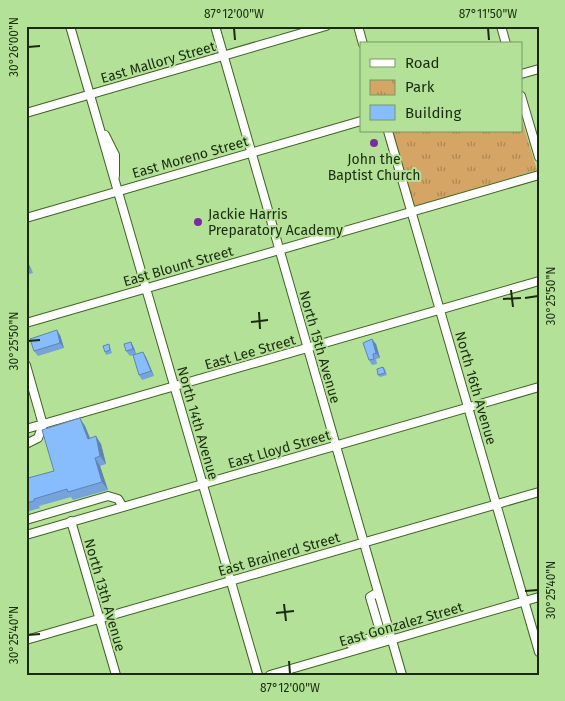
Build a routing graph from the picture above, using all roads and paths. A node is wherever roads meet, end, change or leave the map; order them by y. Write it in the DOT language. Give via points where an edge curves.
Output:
graph roads {
  1 [pos="70,26"];
  2 [pos="215,26"];
  3 [pos="326,26"];
  4 [pos="358,26"];
  5 [pos="501,26"];
  6 [pos="362,42"];
  7 [pos="505,42"];
  8 [pos="223,56"];
  9 [pos="539,69"];
  10 [pos="522,74"];
  11 [pos="90,94"];
  12 [pos="522,99"];
  13 [pos="26,113"];
  14 [pos="360,121"];
  15 [pos="388,132"];
  16 [pos="251,153"];
  17 [pos="539,156"];
  18 [pos="539,175"];
  19 [pos="118,191"];
  20 [pos="412,212"];
  21 [pos="26,218"];
  22 [pos="279,250"];
  23 [pos="539,281"];
  24 [pos="146,289"];
  25 [pos="440,310"];
  26 [pos="26,323"];
  27 [pos="308,348"];
  28 [pos="26,365"];
  29 [pos="175,386"];
  30 [pos="539,387"];
  31 [pos="468,407"];
  32 [pos="43,424"];
  33 [pos="26,429"];
  34 [pos="26,444"];
  35 [pos="336,446"];
  36 [pos="203,484"];
  37 [pos="539,492"];
  38 [pos="496,505"];
  39 [pos="123,507"];
  40 [pos="26,520"];
  41 [pos="71,522"];
  42 [pos="26,535"];
  43 [pos="364,543"];
  44 [pos="231,581"];
  45 [pos="378,592"];
  46 [pos="539,597"];
  47 [pos="524,601"];
  48 [pos="100,619"];
  49 [pos="380,634"];
  50 [pos="392,638"];
  51 [pos="26,640"];
  52 [pos="350,644"];
  53 [pos="539,652"];
  54 [pos="116,675"];
  55 [pos="258,675"];
  56 [pos="270,675"];
  57 [pos="402,675"];
  1 -- 11 [label="street, North 14th Avenue"];
  2 -- 8 [label="street, North 15th Avenue"];
  3 -- 8 [label="street, East Mallory Street"];
  4 -- 6 [label="street"];
  5 -- 7 [label="street"];
  8 -- 11 [label="street, East Mallory Street"];
  8 -- 16 [label="street, North 15th Avenue"];
  9 -- 10 [label="street"];
  11 -- 13 [label="street, East Mallory Street"];
  11 -- 19 [label="street, North 14th Avenue" via="101,132 115,156 114,178"];
  12 -- 17 [label="street"];
  14 -- 16 [label="street, East Moreno Street"];
  15 -- 20 [label="street, North 16th Avenue"];
  16 -- 19 [label="street, East Moreno Street"];
  16 -- 22 [label="street, North 15th Avenue"];
  18 -- 20 [label="street, East Blount Street"];
  19 -- 21 [label="street, East Moreno Street"];
  19 -- 24 [label="street, North 14th Avenue"];
  20 -- 22 [label="street, East Blount Street"];
  20 -- 25 [label="street, North 16th Avenue"];
  22 -- 24 [label="street, East Blount Street"];
  22 -- 27 [label="street, North 15th Avenue"];
  23 -- 25 [label="street, East Lee Street"];
  24 -- 26 [label="street, East Blount Street"];
  24 -- 29 [label="street, North 14th Avenue"];
  25 -- 27 [label="street, East Lee Street"];
  25 -- 31 [label="street, North 16th Avenue"];
  27 -- 29 [label="street, East Lee Street"];
  27 -- 35 [label="street, North 15th Avenue"];
  28 -- 32 [label="street"];
  29 -- 32 [label="street, East Lee Street"];
  29 -- 36 [label="street, North 14th Avenue"];
  30 -- 31 [label="street, East Lloyd Street"];
  31 -- 35 [label="street, East Lloyd Street"];
  31 -- 38 [label="street, North 16th Avenue"];
  32 -- 33 [label="street, East Lee Street"];
  32 -- 34 [label="street" via="38,438"];
  35 -- 36 [label="street, East Lloyd Street"];
  35 -- 43 [label="street, North 15th Avenue"];
  36 -- 39 [label="street, East Lloyd Street"];
  36 -- 44 [label="street, North 14th Avenue"];
  37 -- 38 [label="street, East Brainerd Street"];
  38 -- 43 [label="street, East Brainerd Street"];
  38 -- 47 [label="street, North 16th Avenue"];
  39 -- 40 [label="street" via="118,499 108,496"];
  39 -- 41 [label="street, East Lloyd Street"];
  41 -- 42 [label="street, East Lloyd Street"];
  41 -- 48 [label="street, North 13th Avenue"];
  43 -- 44 [label="street, East Brainerd Street"];
  43 -- 45 [label="street, North 15th Avenue"];
  44 -- 48 [label="street, East Brainerd Street"];
  44 -- 55 [label="street, North 14th Avenue"];
  45 -- 49 [label="street" via="370,597"];
  45 -- 50 [label="street, North 15th Avenue"];
  46 -- 47 [label="street, East Gonzalez Street"];
  47 -- 50 [label="street, East Gonzalez Street"];
  47 -- 53 [label="street, North 16th Avenue"];
  48 -- 51 [label="street, East Brainerd Street"];
  48 -- 54 [label="street, North 13th Avenue"];
  49 -- 50 [label="street"];
  49 -- 52 [label="street"];
  50 -- 56 [label="street, East Gonzalez Street"];
  50 -- 57 [label="street, North 15th Avenue"];
}
